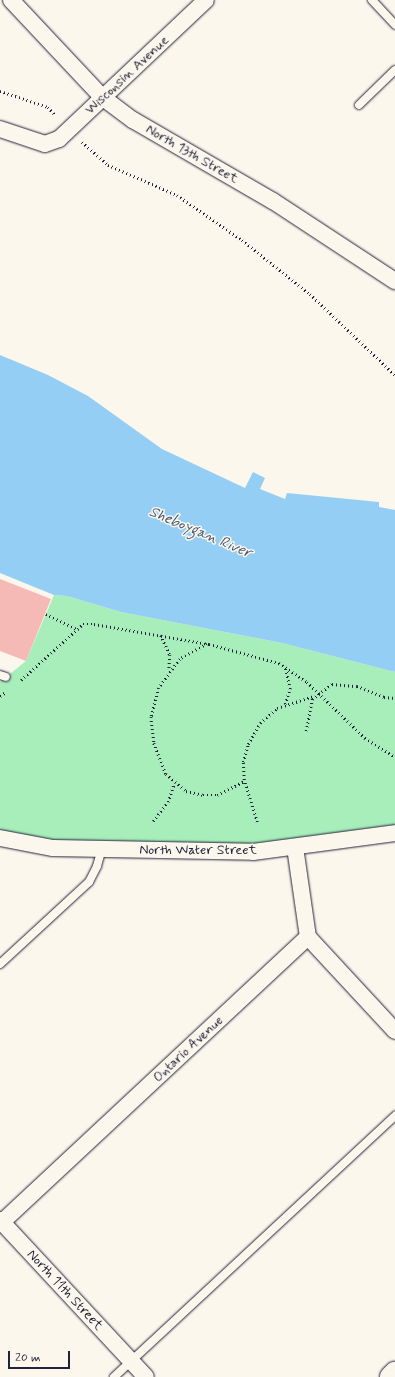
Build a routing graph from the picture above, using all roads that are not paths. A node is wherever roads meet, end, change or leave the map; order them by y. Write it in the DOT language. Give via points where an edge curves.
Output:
graph roads {
  1 [pos="11,0"];
  2 [pos="206,0"];
  3 [pos="372,0"];
  4 [pos="395,25"];
  5 [pos="395,70"];
  6 [pos="102,97"];
  7 [pos="359,105"];
  8 [pos="0,129"];
  9 [pos="395,281"];
  10 [pos="395,834"];
  11 [pos="0,838"];
  12 [pos="295,847"];
  13 [pos="102,849"];
  14 [pos="308,937"];
  15 [pos="0,964"];
  16 [pos="395,1031"];
  17 [pos="395,1116"];
  18 [pos="1,1222"];
  19 [pos="131,1361"];
  20 [pos="395,1373"];
  21 [pos="114,1377"];
  22 [pos="146,1377"];
  23 [pos="391,1377"];
  1 -- 6 [label="street, North 13th Street"];
  2 -- 6 [label="street, Wisconsin Avenue"];
  3 -- 4 [label="lane"];
  5 -- 7 [label="lane"];
  6 -- 8 [label="street, Wisconsin Avenue" via="58,139 45,144"];
  6 -- 9 [label="street, North 13th Street" via="133,120 273,201"];
  10 -- 12 [label="street, North Water Street"];
  11 -- 13 [label="street, North Water Street" via="53,848"];
  12 -- 13 [label="street, North Water Street" via="253,852"];
  12 -- 14 [label="street"];
  13 -- 15 [label="lane" via="89,882"];
  14 -- 16 [label="street"];
  14 -- 18 [label="street, Ontario Avenue"];
  17 -- 19 [label="lane"];
  18 -- 19 [label="street, North 11th Street"];
  19 -- 21 [label="lane"];
  19 -- 22 [label="street, North 11th Street"];
  20 -- 23 [label="main road"];
}
